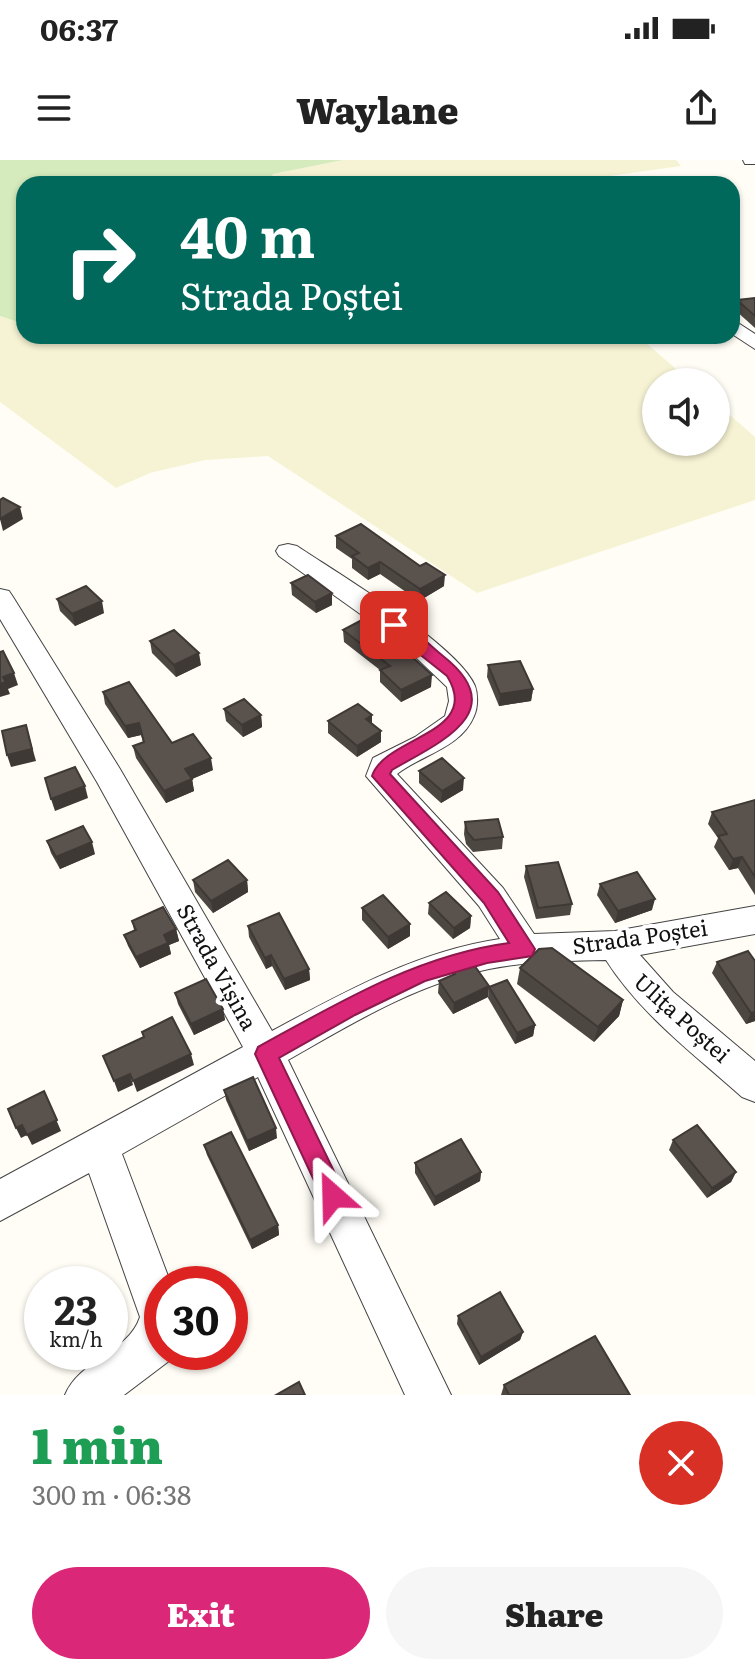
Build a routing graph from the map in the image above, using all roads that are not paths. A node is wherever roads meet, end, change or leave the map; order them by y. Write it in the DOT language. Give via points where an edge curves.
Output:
graph roads {
  1 [pos="288,551"];
  2 [pos="0,597"];
  3 [pos="755,920"];
  4 [pos="615,945"];
  5 [pos="525,949"];
  6 [pos="266,1054"];
  7 [pos="755,1085"];
  8 [pos="99,1146"];
  9 [pos="0,1201"];
  10 [pos="144,1268"];
  11 [pos="144,1352"];
  12 [pos="88,1395"];
  13 [pos="428,1395"];
  1 -- 5 [label="street" via="394,625 461,685 459,719 384,766 381,776 491,897"];
  2 -- 6 [label="street, Strada Vișina"];
  3 -- 4 [label="street, Strada Poștei"];
  4 -- 5 [label="street, Strada Poștei"];
  4 -- 7 [label="street, Ulița Poștei" via="653,997"];
  5 -- 6 [label="street, Strada Poștei" via="420,974"];
  6 -- 8 [label="street, Strada Poștei"];
  6 -- 13 [label="street, Strada Vișina"];
  8 -- 9 [label="street, Strada Poștei"];
  8 -- 10 [label="street"];
  11 -- 12 [label="street"];
}
